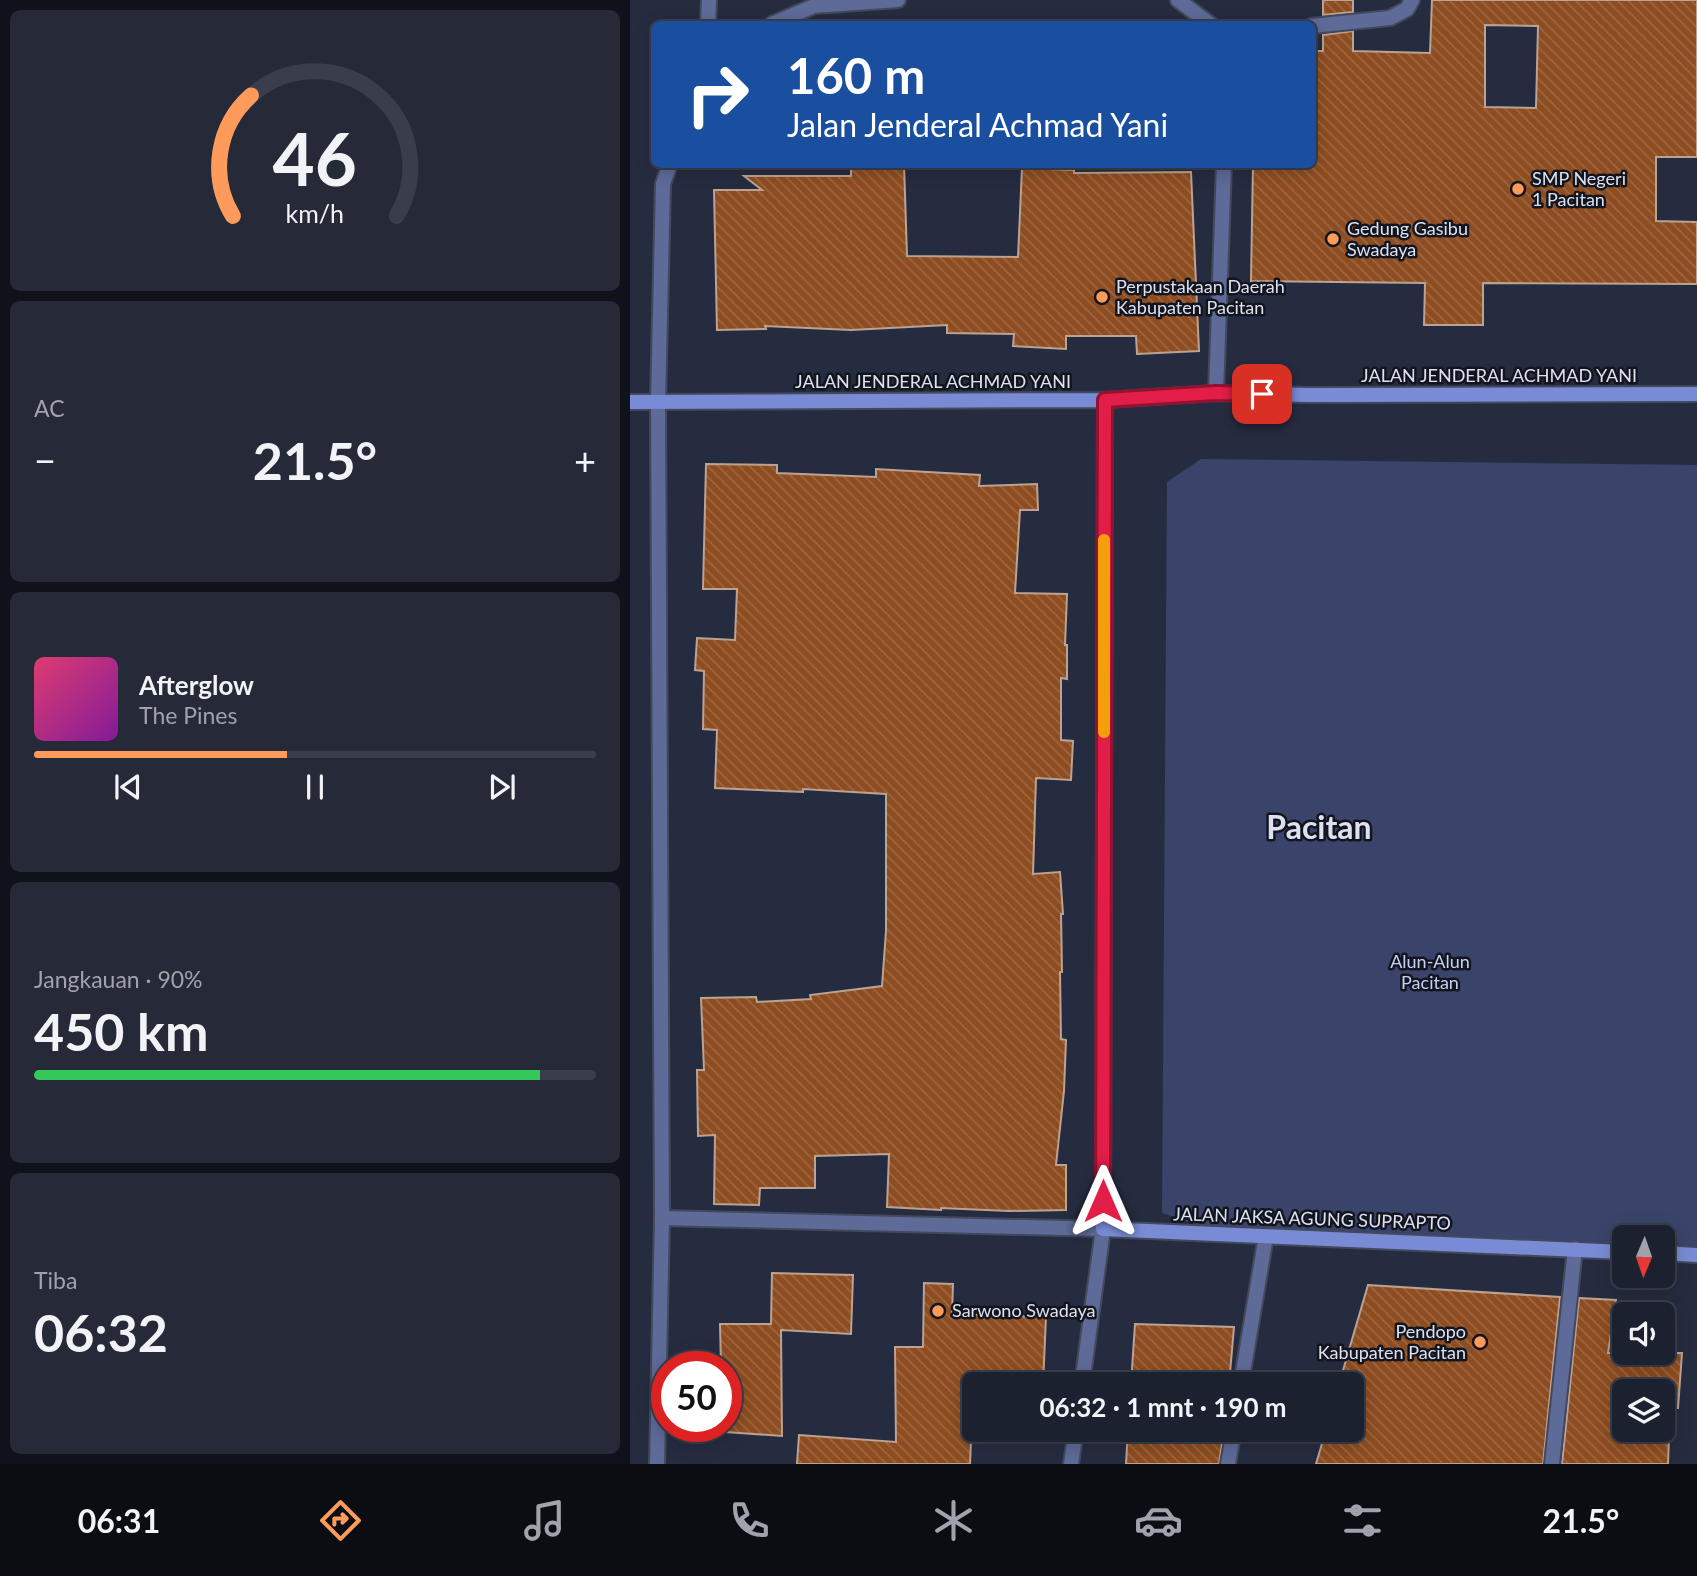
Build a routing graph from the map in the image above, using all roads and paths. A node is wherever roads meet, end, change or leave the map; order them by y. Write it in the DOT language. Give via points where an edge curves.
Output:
graph roads {
  1 [pos="709,0"];
  2 [pos="898,0"];
  3 [pos="1178,0"];
  4 [pos="1412,0"];
  5 [pos="708,21"];
  6 [pos="779,21"];
  7 [pos="1206,21"];
  8 [pos="1316,26"];
  9 [pos="669,168"];
  10 [pos="1224,168"];
  11 [pos="1216,393"];
  12 [pos="1697,394"];
  13 [pos="1105,400"];
  14 [pos="630,402"];
  15 [pos="658,403"];
  16 [pos="662,1218"];
  17 [pos="1102,1228"];
  18 [pos="1266,1236"];
  19 [pos="1575,1250"];
  20 [pos="1612,1252"];
  21 [pos="1675,1254"];
  22 [pos="1697,1255"];
  23 [pos="1084,1372"];
  24 [pos="1243,1372"];
  25 [pos="1074,1442"];
  26 [pos="1232,1442"];
  27 [pos="657,1464"];
  28 [pos="1071,1464"];
  29 [pos="1228,1464"];
  30 [pos="1552,1464"];
  1 -- 5 [label="street"];
  2 -- 6 [label="street" via="814,6"];
  3 -- 7 [label="street"];
  4 -- 8 [label="street" via="1407,9 1390,18"];
  9 -- 15 [label="street" via="663,184"];
  10 -- 11 [label="street"];
  11 -- 12 [label="main road, JALAN JENDERAL ACHMAD YANI"];
  11 -- 13 [label="main road, JALAN JENDERAL ACHMAD YANI"];
  13 -- 15 [label="main road, JALAN JENDERAL ACHMAD YANI"];
  13 -- 17 [label="main road"];
  14 -- 15 [label="main road, JALAN JENDERAL ACHMAD YANI"];
  15 -- 16 [label="street"];
  16 -- 17 [label="street, JALAN JAKSA AGUNG SUPRAPTO"];
  16 -- 27 [label="street"];
  17 -- 18 [label="main road, JALAN JAKSA AGUNG SUPRAPTO"];
  17 -- 23 [label="street"];
  18 -- 19 [label="main road, JALAN JAKSA AGUNG SUPRAPTO"];
  18 -- 24 [label="street"];
  19 -- 20 [label="main road, JALAN JAKSA AGUNG SUPRAPTO"];
  19 -- 30 [label="street"];
  21 -- 22 [label="main road"];
  25 -- 28 [label="street"];
  26 -- 29 [label="street"];
}
